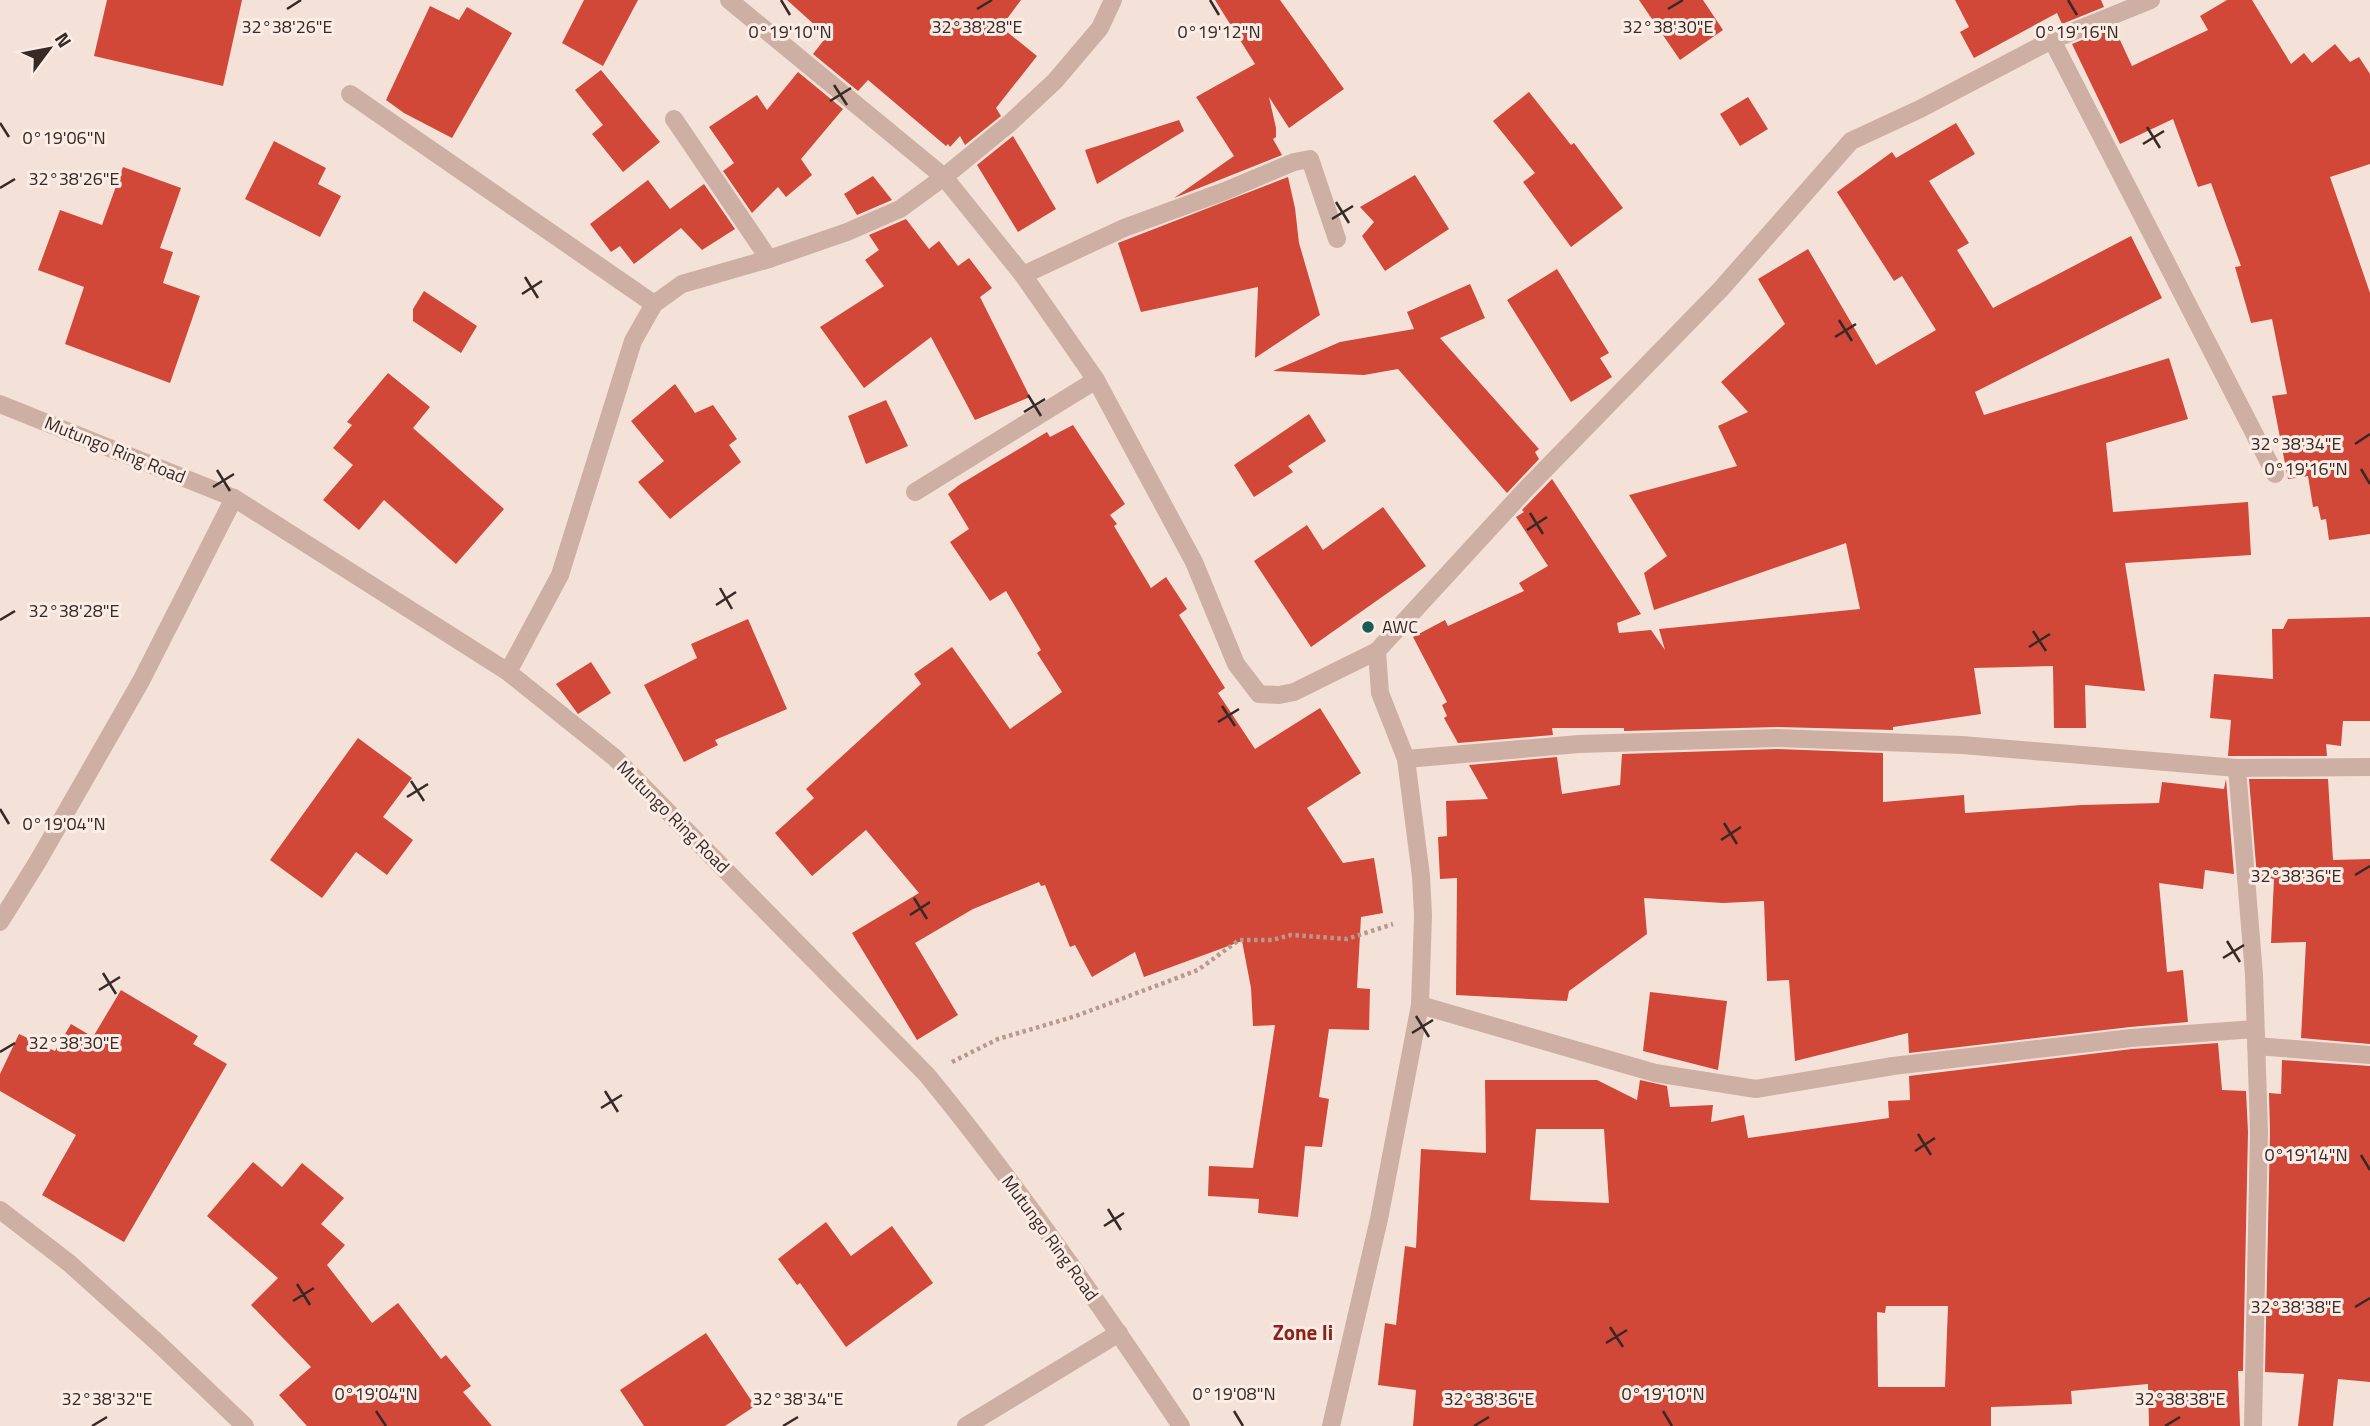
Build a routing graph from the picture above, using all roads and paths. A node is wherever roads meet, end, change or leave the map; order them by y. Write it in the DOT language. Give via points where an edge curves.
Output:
graph roads {
  1 [pos="729,0"];
  2 [pos="1113,0"];
  3 [pos="2151,0"];
  4 [pos="2052,40"];
  5 [pos="350,94"];
  6 [pos="674,119"];
  7 [pos="944,177"];
  8 [pos="1337,239"];
  9 [pos="769,259"];
  10 [pos="1023,275"];
  11 [pos="654,304"];
  12 [pos="1096,380"];
  13 [pos="0,404"];
  14 [pos="2275,474"];
  15 [pos="915,492"];
  16 [pos="234,498"];
  17 [pos="1377,651"];
  18 [pos="508,672"];
  19 [pos="1406,759"];
  20 [pos="2370,767"];
  21 [pos="2237,768"];
  22 [pos="1423,915"];
  23 [pos="0,922"];
  24 [pos="1420,1005"];
  25 [pos="2255,1037"];
  26 [pos="2370,1055"];
  27 [pos="927,1075"];
  28 [pos="0,1210"];
  29 [pos="1119,1334"];
  30 [pos="245,1426"];
  31 [pos="967,1426"];
  32 [pos="1181,1426"];
  33 [pos="1331,1426"];
  34 [pos="2253,1426"];
  1 -- 7 [label="street"];
  2 -- 7 [label="street" via="1100,27 1055,81"];
  3 -- 4 [label="street"];
  4 -- 14 [label="street"];
  4 -- 17 [label="street" via="1851,141 1721,289 1525,490"];
  5 -- 11 [label="street"];
  6 -- 9 [label="street"];
  7 -- 9 [label="street" via="900,209"];
  7 -- 10 [label="street"];
  8 -- 10 [label="street" via="1310,159 1124,228"];
  9 -- 11 [label="street" via="682,284"];
  10 -- 12 [label="street"];
  11 -- 18 [label="street" via="633,341 560,575"];
  12 -- 15 [label="street"];
  12 -- 17 [label="street" via="1194,562 1236,664 1259,694 1294,692"];
  13 -- 16 [label="street, Mutungo Ring Road"];
  16 -- 18 [label="street, Mutungo Ring Road"];
  16 -- 23 [label="street" via="141,681"];
  17 -- 19 [label="street" via="1380,693"];
  18 -- 27 [label="street, Mutungo Ring Road" via="614,757"];
  19 -- 21 [label="street" via="1579,744 1777,738 1962,745"];
  19 -- 22 [label="street"];
  20 -- 21 [label="street"];
  21 -- 25 [label="street"];
  22 -- 24 [label="street"];
  22 -- 27 [label="path" via="1347,939 1291,935 1239,940 1199,970 1076,1016 998,1039"];
  24 -- 25 [label="street" via="1655,1073 1756,1089 1893,1066 2131,1038"];
  24 -- 33 [label="street" via="1379,1219"];
  25 -- 26 [label="street"];
  25 -- 34 [label="street" via="2259,1132"];
  27 -- 29 [label="street, Mutungo Ring Road"];
  28 -- 30 [label="street" via="69,1263"];
  29 -- 31 [label="street"];
  29 -- 32 [label="street, Mutungo Ring Road"];
}
